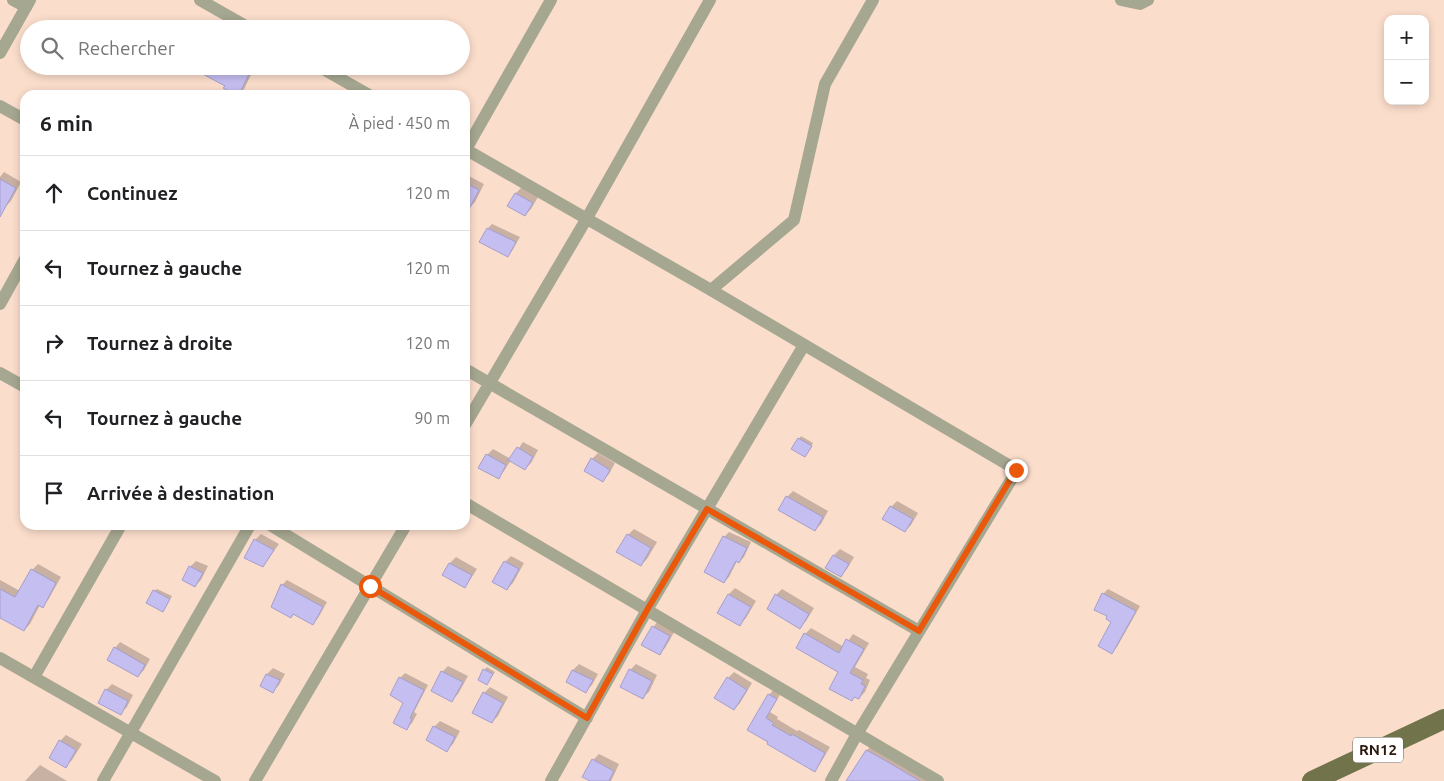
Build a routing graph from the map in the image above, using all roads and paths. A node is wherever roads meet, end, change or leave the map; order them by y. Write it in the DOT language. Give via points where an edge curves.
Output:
graph roads {
  1 [pos="14,0"];
  2 [pos="200,0"];
  3 [pos="551,0"];
  4 [pos="710,0"];
  5 [pos="873,0"];
  6 [pos="1121,0"];
  7 [pos="1148,0"];
  8 [pos="28,4"];
  9 [pos="235,20"];
  10 [pos="0,53"];
  11 [pos="334,75"];
  12 [pos="360,90"];
  13 [pos="0,106"];
  14 [pos="20,117"];
  15 [pos="470,141"];
  16 [pos="470,153"];
  17 [pos="587,218"];
  18 [pos="20,268"];
  19 [pos="711,290"];
  20 [pos="0,304"];
  21 [pos="804,345"];
  22 [pos="0,372"];
  23 [pos="470,372"];
  24 [pos="490,383"];
  25 [pos="20,384"];
  26 [pos="470,417"];
  27 [pos="470,506"];
  28 [pos="707,509"];
  29 [pos="118,530"];
  30 [pos="247,530"];
  31 [pos="278,530"];
  32 [pos="403,530"];
  33 [pos="370,586"];
  34 [pos="647,610"];
  35 [pos="919,631"];
  36 [pos="0,658"];
  37 [pos="34,677"];
  38 [pos="587,718"];
  39 [pos="1444,719"];
  40 [pos="131,733"];
  41 [pos="857,734"];
  42 [pos="103,781"];
  43 [pos="215,781"];
  44 [pos="255,781"];
  45 [pos="551,781"];
  46 [pos="831,781"];
  47 [pos="938,781"];
  48 [pos="1312,781"];
  1 -- 8 [label="street"];
  2 -- 9 [label="street"];
  3 -- 15 [label="street"];
  4 -- 17 [label="street"];
  5 -- 19 [label="street" via="826,84 794,220"];
  6 -- 7 [label="street" via="1140,4"];
  8 -- 10 [label="street"];
  11 -- 12 [label="street"];
  13 -- 14 [label="street"];
  16 -- 17 [label="street"];
  17 -- 19 [label="street"];
  17 -- 24 [label="street"];
  18 -- 20 [label="street"];
  19 -- 21 [label="street"];
  21 -- 28 [label="street"];
  21 -- 35 [label="street" via="1016,470"];
  22 -- 25 [label="street"];
  23 -- 24 [label="street"];
  24 -- 26 [label="street"];
  24 -- 28 [label="street"];
  27 -- 34 [label="street"];
  28 -- 34 [label="street"];
  28 -- 35 [label="street"];
  29 -- 37 [label="street"];
  30 -- 40 [label="street"];
  31 -- 33 [label="street"];
  32 -- 33 [label="street"];
  33 -- 38 [label="street"];
  33 -- 44 [label="street"];
  34 -- 38 [label="street"];
  34 -- 41 [label="street"];
  35 -- 41 [label="street"];
  36 -- 37 [label="street"];
  37 -- 40 [label="street"];
  38 -- 45 [label="street"];
  39 -- 48 [label="main road, RN12"];
  40 -- 42 [label="street"];
  40 -- 43 [label="street"];
  41 -- 46 [label="street"];
  41 -- 47 [label="street"];
}
